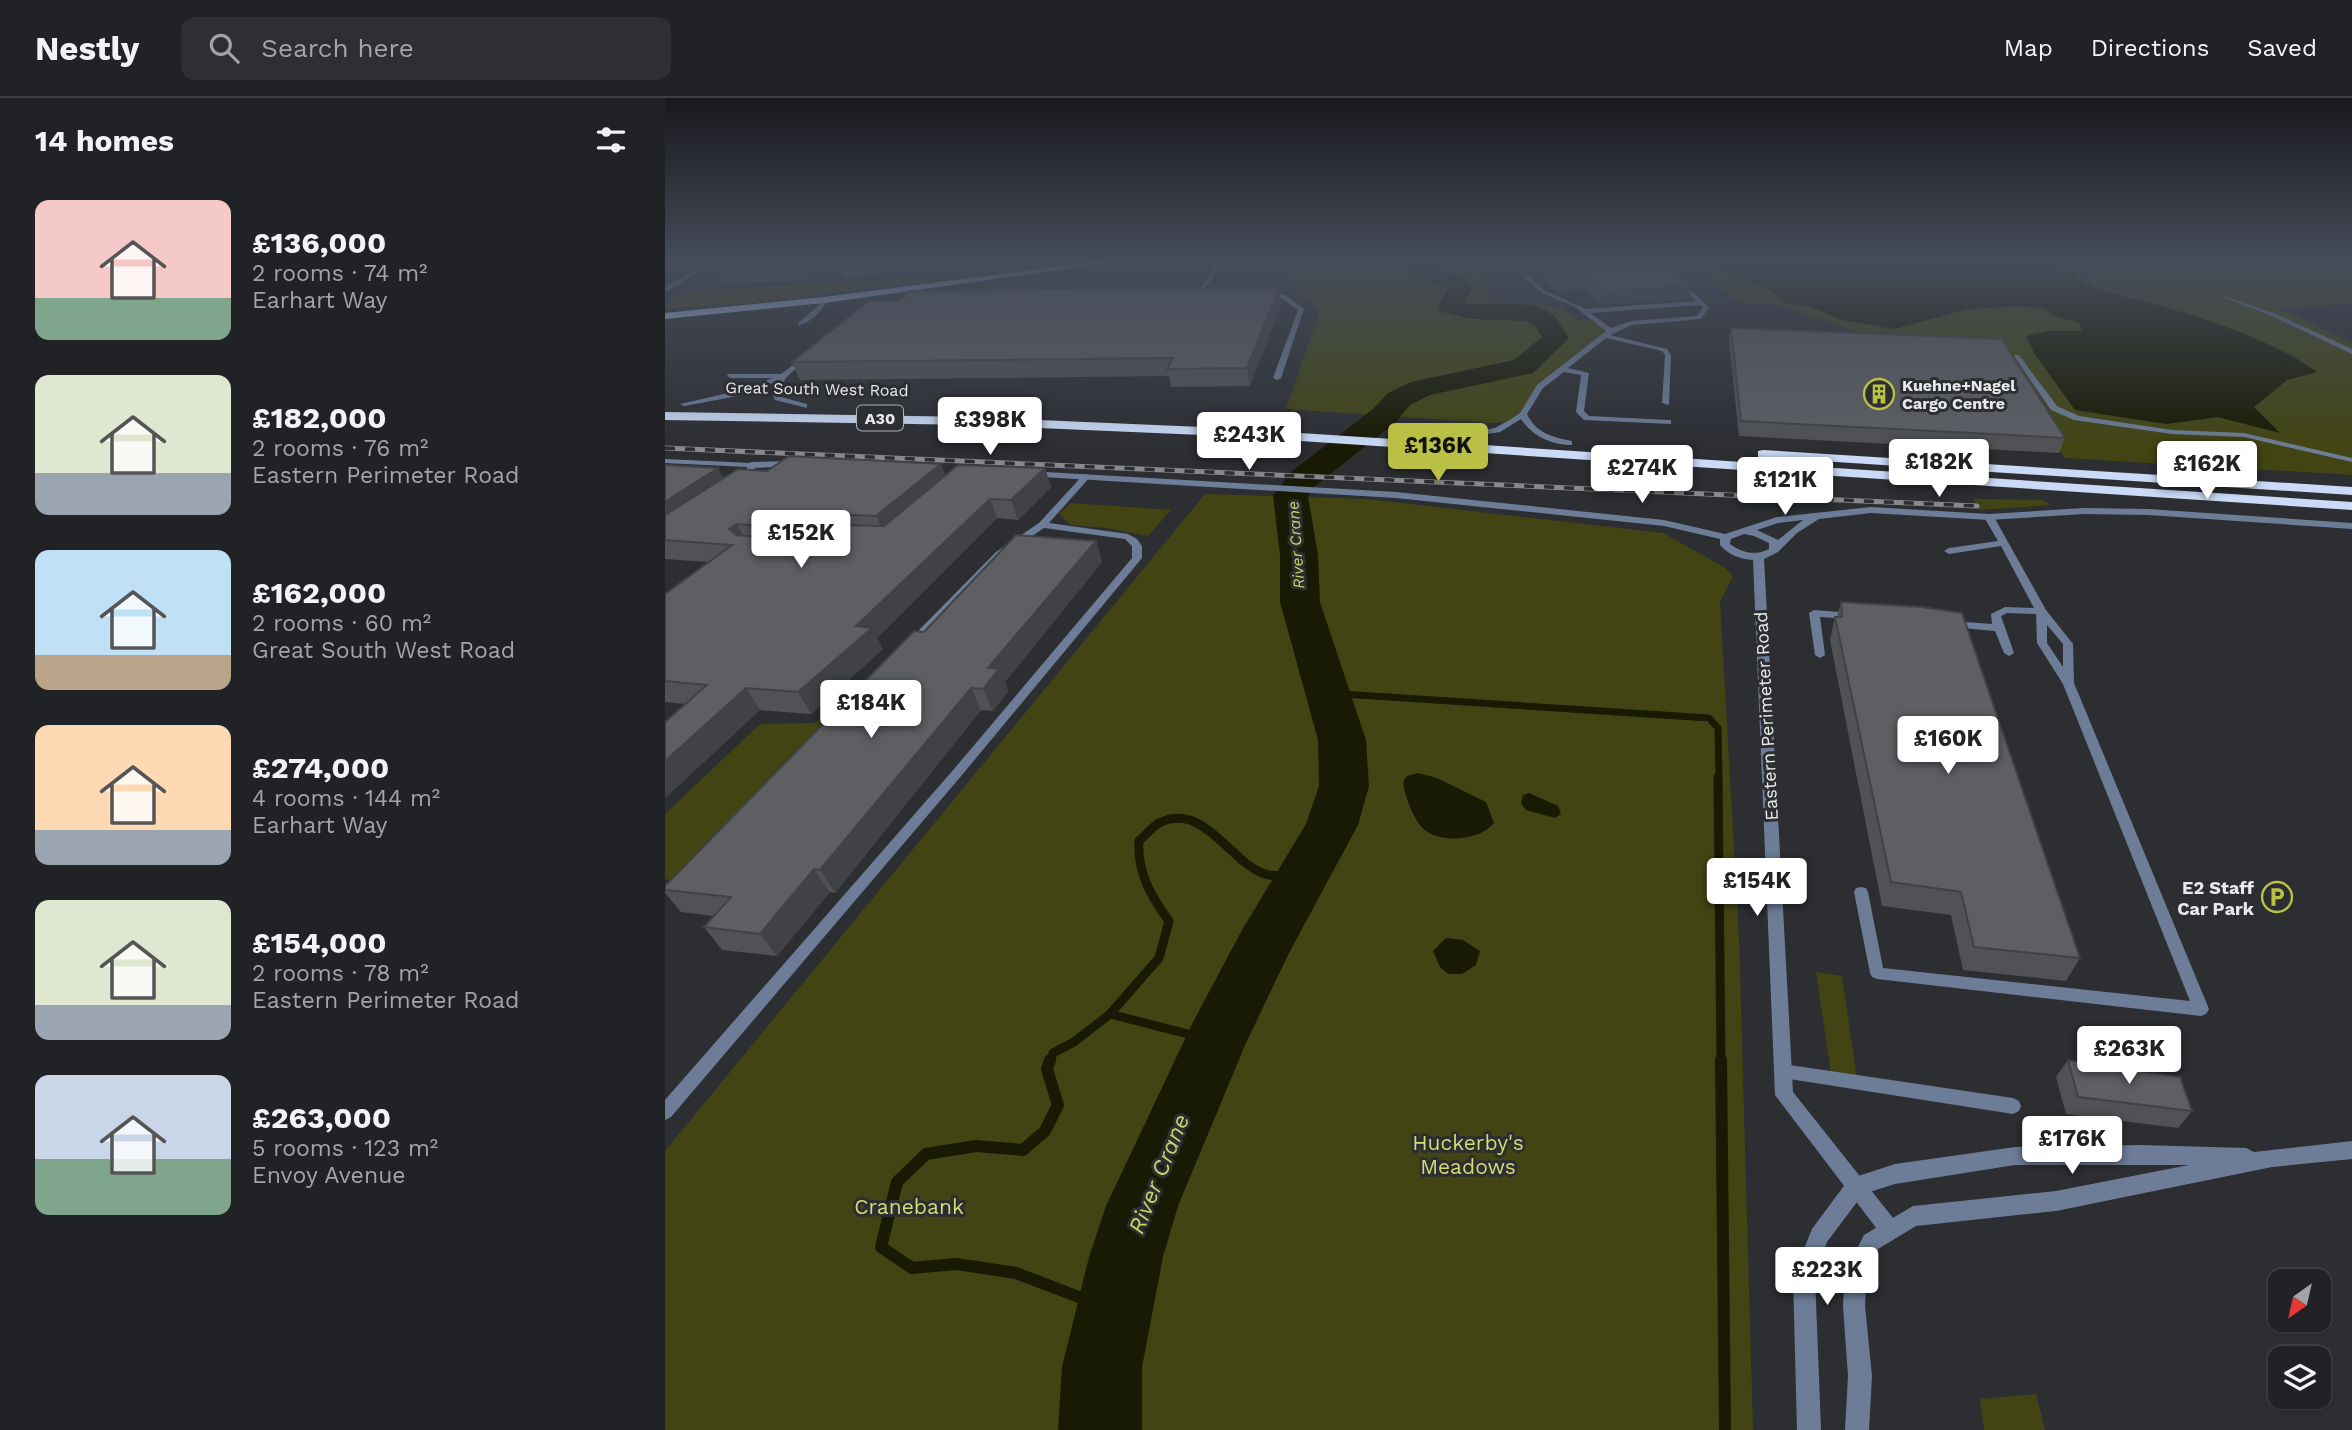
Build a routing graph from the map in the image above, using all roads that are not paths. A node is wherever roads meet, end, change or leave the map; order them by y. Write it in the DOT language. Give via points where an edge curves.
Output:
graph roads {
  1 [pos="1296,324"];
  2 [pos="1597,324"];
  3 [pos="1628,324"];
  4 [pos="2293,324"];
  5 [pos="1606,333"];
  6 [pos="814,352"];
  7 [pos="2352,352"];
  8 [pos="2017,356"];
  9 [pos="1561,369"];
  10 [pos="731,376"];
  11 [pos="782,377"];
  12 [pos="1277,378"];
  13 [pos="665,403"];
  14 [pos="1666,403"];
  15 [pos="684,404"];
  16 [pos="804,406"];
  17 [pos="1524,414"];
  18 [pos="665,416"];
  19 [pos="1668,422"];
  20 [pos="1329,433"];
  21 [pos="1466,436"];
  22 [pos="1569,443"];
  23 [pos="2352,460"];
  24 [pos="665,461"];
  25 [pos="800,464"];
  26 [pos="751,466"];
  27 [pos="1023,474"];
  28 [pos="750,477"];
  29 [pos="1087,477"];
  30 [pos="743,485"];
  31 [pos="2352,491"];
  32 [pos="2352,506"];
  33 [pos="1819,514"];
  34 [pos="1989,517"];
  35 [pos="1042,525"];
  36 [pos="2352,526"];
  37 [pos="1742,531"];
  38 [pos="1726,537"];
  39 [pos="2004,543"];
  40 [pos="1774,550"];
  41 [pos="1949,551"];
  42 [pos="1758,556"];
  43 [pos="2041,611"];
  44 [pos="1867,617"];
  45 [pos="1933,623"];
  46 [pos="1999,628"];
  47 [pos="924,629"];
  48 [pos="2009,653"];
  49 [pos="1820,656"];
  50 [pos="2069,684"];
  51 [pos="1861,892"];
  52 [pos="1783,1071"];
  53 [pos="2013,1106"];
  54 [pos="665,1112"];
  55 [pos="2352,1150"];
  56 [pos="2272,1158"];
  57 [pos="1856,1186"];
  58 [pos="1890,1230"];
  59 [pos="1809,1430"];
  60 [pos="1857,1430"];
  1 -- 12 [label="lane"];
  2 -- 5 [label="lane"];
  3 -- 5 [label="lane"];
  4 -- 7 [label="lane"];
  5 -- 9 [label="lane"];
  5 -- 14 [label="lane" via="1665,350"];
  6 -- 11 [label="lane"];
  8 -- 23 [label="lane" via="2054,408 2070,416 2172,432 2244,435"];
  9 -- 17 [label="lane" via="1540,387"];
  9 -- 19 [label="lane" via="1585,373 1580,412 1587,418"];
  10 -- 11 [label="lane"];
  11 -- 15 [label="lane" via="736,394"];
  11 -- 16 [label="lane" via="776,396"];
  13 -- 15 [label="highway, Great South West Road / A30"];
  15 -- 16 [label="highway, Great South West Road / A30"];
  16 -- 20 [label="highway, Great South West Road / A30" via="1080,414"];
  17 -- 21 [label="lane" via="1497,430"];
  17 -- 22 [label="lane" via="1541,436"];
  18 -- 20 [label="highway, Great South West Road / A30"];
  20 -- 21 [label="highway, Great South West Road / A30"];
  20 -- 32 [label="highway, Great South West Road / A30" via="1377,442"];
  21 -- 22 [label="highway, Great South West Road / A30"];
  22 -- 31 [label="highway, Great South West Road / A30"];
  24 -- 26 [label="lane"];
  25 -- 26 [label="street"];
  26 -- 28 [label="lane"];
  27 -- 29 [label="street"];
  28 -- 30 [label="lane"];
  29 -- 35 [label="lane"];
  29 -- 38 [label="street" via="1408,496 1664,523"];
  33 -- 34 [label="street" via="1871,510"];
  33 -- 37 [label="street"];
  33 -- 40 [label="street"];
  34 -- 36 [label="street" via="2084,510"];
  34 -- 39 [label="lane"];
  35 -- 47 [label="lane" via="999,554"];
  35 -- 54 [label="lane" via="1128,537 1139,548 1137,558"];
  37 -- 38 [label="street"];
  37 -- 40 [label="street" via="1770,538"];
  38 -- 42 [label="street" via="1725,545 1734,552"];
  39 -- 41 [label="lane"];
  39 -- 43 [label="lane"];
  40 -- 42 [label="street"];
  42 -- 52 [label="street, Eastern Perimeter Road"];
  43 -- 46 [label="lane" via="2005,610 1996,614"];
  43 -- 50 [label="lane" via="2042,643"];
  43 -- 50 [label="lane" via="2068,644"];
  44 -- 49 [label="lane" via="1814,613"];
  45 -- 46 [label="lane"];
  46 -- 48 [label="lane"];
  50 -- 51 [label="lane" via="2201,1009 1877,973"];
  52 -- 53 [label="lane"];
  52 -- 57 [label="street, Eastern Perimeter Road" via="1784,1095"];
  55 -- 56 [label="street"];
  56 -- 57 [label="street" via="2015,1156 1895,1174"];
  56 -- 58 [label="street" via="2056,1200 1913,1216"];
  57 -- 58 [label="street, Eastern Perimeter Road"];
  57 -- 59 [label="street" via="1819,1236 1804,1276"];
  58 -- 60 [label="street" via="1871,1242 1856,1272"];
}
